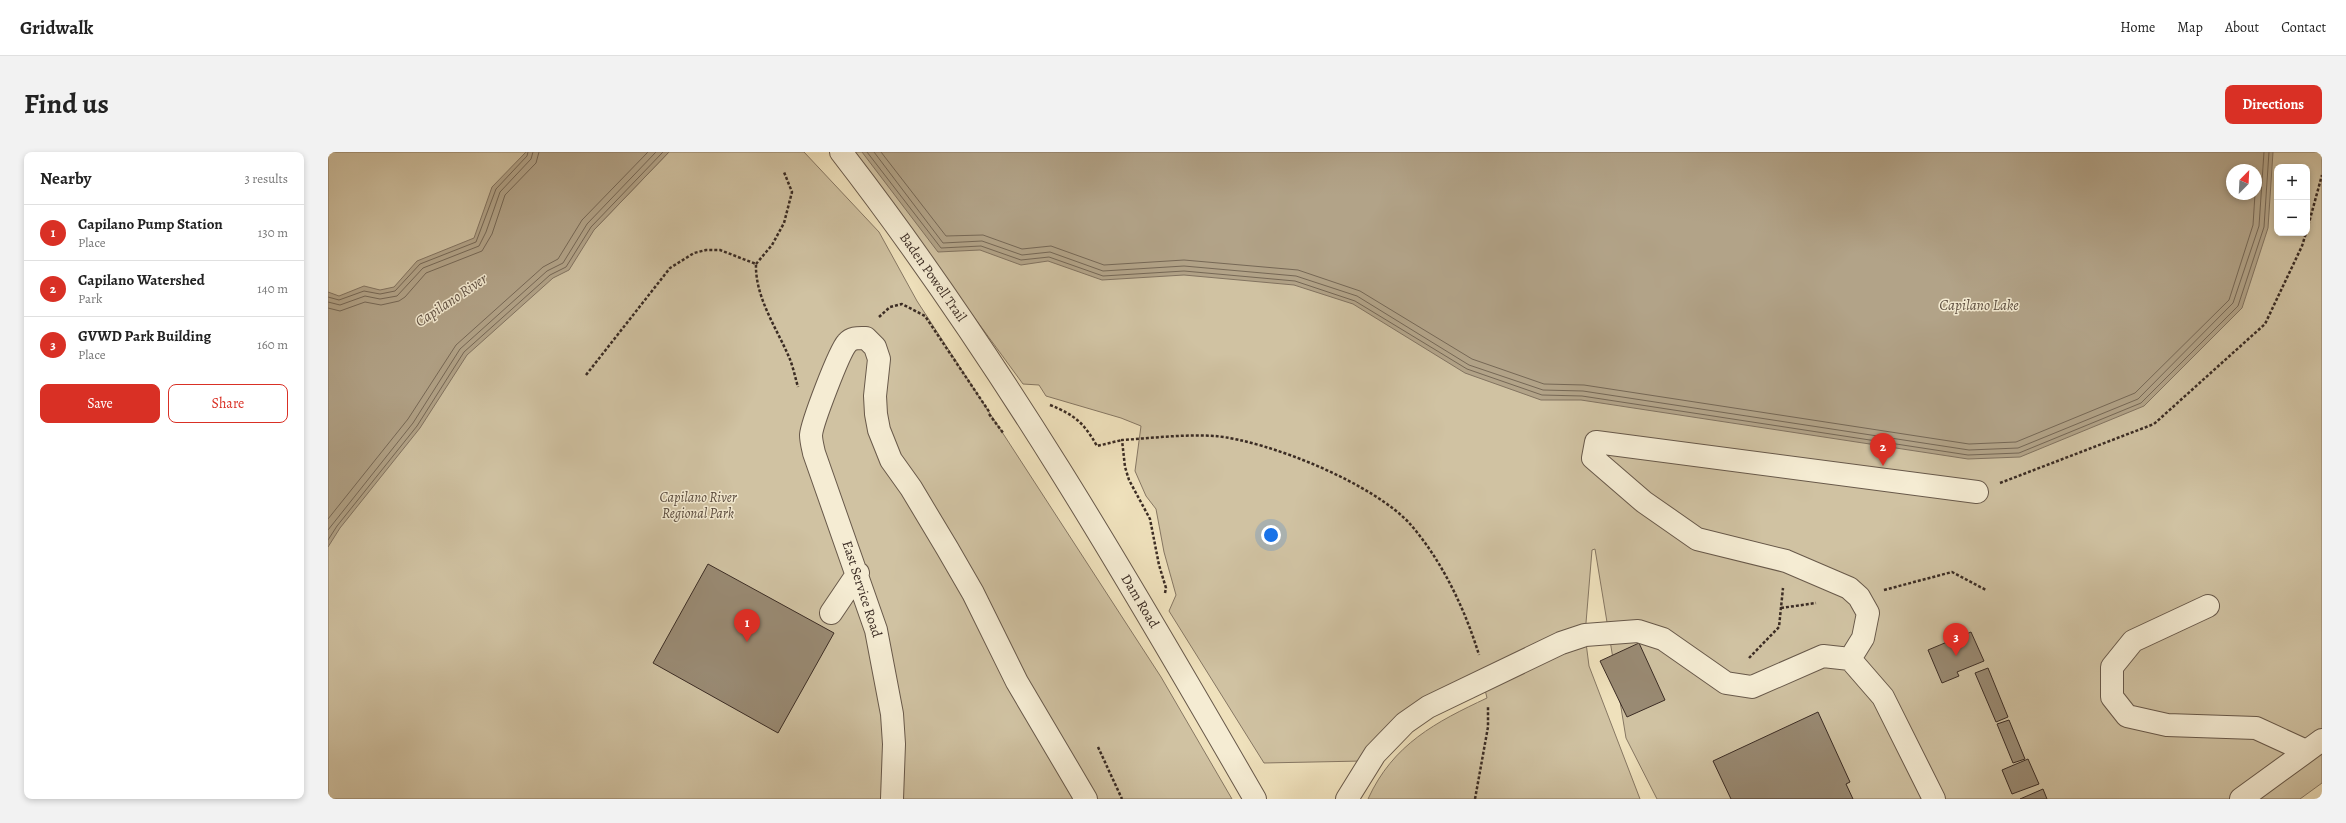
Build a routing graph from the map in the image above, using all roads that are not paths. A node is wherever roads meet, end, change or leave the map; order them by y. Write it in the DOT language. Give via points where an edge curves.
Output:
graph roads {
  1 [pos="841,152"];
  2 [pos="1020,406"];
  3 [pos="1977,492"];
  4 [pos="858,573"];
  5 [pos="2208,606"];
  6 [pos="831,613"];
  7 [pos="1850,659"];
  8 [pos="2314,746"];
  9 [pos="892,799"];
  10 [pos="1086,799"];
  11 [pos="1255,799"];
  12 [pos="1347,799"];
  13 [pos="1934,799"];
  14 [pos="2241,799"];
  1 -- 2 [label="lane, Baden Powell Trail" via="901,230"];
  2 -- 11 [label="lane, Dam Road" via="1146,610"];
  3 -- 7 [label="lane" via="1596,442 1593,458 1644,502 1697,539 1786,561 1849,588 1859,597 1868,613 1863,638"];
  4 -- 6 [label="lane"];
  4 -- 9 [label="lane, East Service Road" via="876,630 888,684 894,744"];
  4 -- 10 [label="lane, East Service Road" via="814,454 811,435 827,386 846,344 855,338 866,338 875,347 879,359 876,414 879,430 891,460 911,488 973,593 1017,682"];
  5 -- 8 [label="lane" via="2133,642 2112,667 2112,697 2127,716 2167,725 2256,728"];
  7 -- 12 [label="lane" via="1823,656 1752,687 1726,683 1662,639 1638,631 1585,635 1561,643 1428,707 1375,754"];
  7 -- 13 [label="lane" via="1883,697"];
  8 -- 14 [label="lane"];
}
